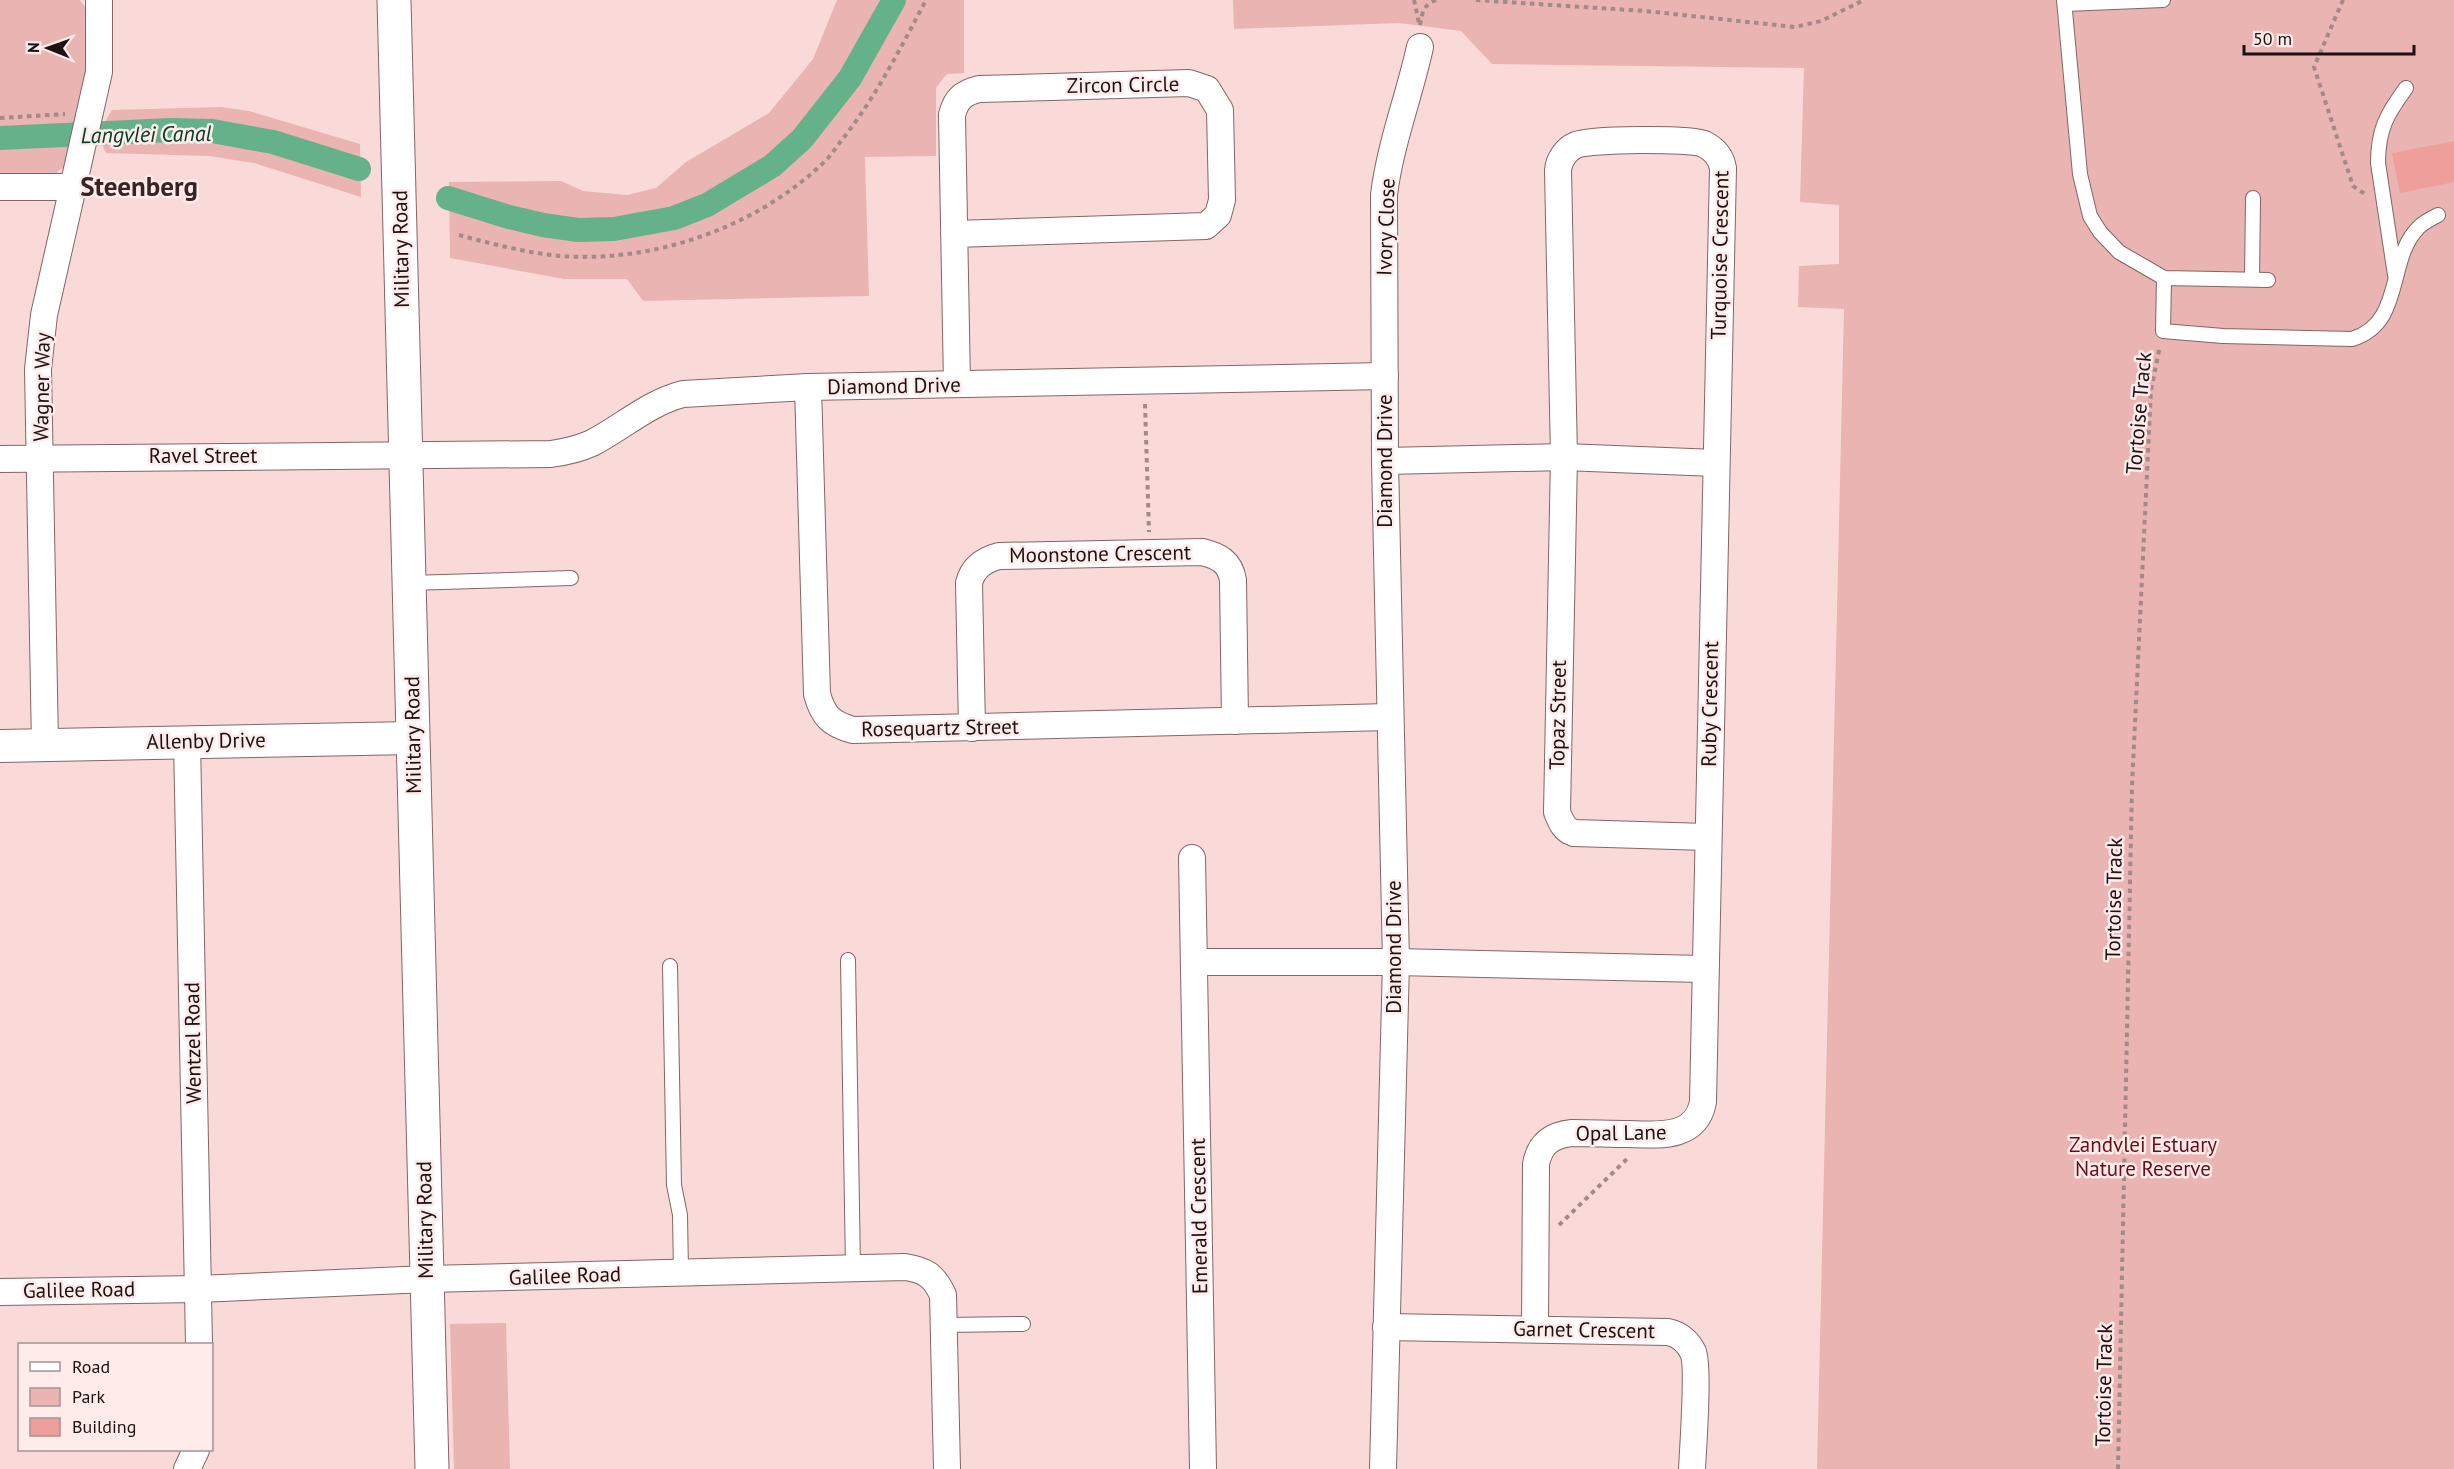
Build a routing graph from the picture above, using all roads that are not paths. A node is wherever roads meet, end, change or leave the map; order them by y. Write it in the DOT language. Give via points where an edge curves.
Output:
graph roads {
  1 [pos="99,0"];
  2 [pos="394,0"];
  3 [pos="2163,0"];
  4 [pos="2065,2"];
  5 [pos="1420,47"];
  6 [pos="2406,88"];
  7 [pos="0,187"];
  8 [pos="74,187"];
  9 [pos="2253,198"];
  10 [pos="2438,214"];
  11 [pos="954,234"];
  12 [pos="2164,278"];
  13 [pos="2252,279"];
  14 [pos="2268,280"];
  15 [pos="2396,280"];
  16 [pos="1385,376"];
  17 [pos="957,384"];
  18 [pos="808,387"];
  19 [pos="405,456"];
  20 [pos="41,457"];
  21 [pos="1564,457"];
  22 [pos="0,459"];
  23 [pos="1384,461"];
  24 [pos="1716,463"];
  25 [pos="571,578"];
  26 [pos="409,584"];
  27 [pos="1389,717"];
  28 [pos="1235,721"];
  29 [pos="972,728"];
  30 [pos="413,738"];
  31 [pos="187,741"];
  32 [pos="45,745"];
  33 [pos="0,746"];
  34 [pos="1707,837"];
  35 [pos="1192,858"];
  36 [pos="848,960"];
  37 [pos="1195,962"];
  38 [pos="1396,962"];
  39 [pos="670,966"];
  40 [pos="1704,969"];
  41 [pos="853,1269"];
  42 [pos="681,1272"];
  43 [pos="427,1279"];
  44 [pos="199,1289"];
  45 [pos="0,1292"];
  46 [pos="1023,1324"];
  47 [pos="944,1325"];
  48 [pos="1386,1327"];
  49 [pos="1535,1329"];
  50 [pos="199,1343"];
  51 [pos="195,1451"];
  52 [pos="187,1469"];
  53 [pos="432,1469"];
  54 [pos="947,1469"];
  55 [pos="1203,1469"];
  56 [pos="1383,1469"];
  57 [pos="1692,1469"];
  1 -- 8 [label="street, Wagner Way" via="99,72"];
  2 -- 19 [label="main road, Military Road"];
  3 -- 4 [label="lane"];
  4 -- 12 [label="lane" via="2080,174 2090,216 2119,252"];
  5 -- 16 [label="street, Ivory Close" via="1389,158 1384,195"];
  6 -- 15 [label="lane" via="2391,108 2379,137 2379,163"];
  7 -- 8 [label="street"];
  8 -- 20 [label="street, Wagner Way" via="40,344"];
  9 -- 13 [label="lane"];
  10 -- 15 [label="lane" via="2414,233"];
  11 -- 11 [label="street, Zircon Circle" via="952,115 955,103 964,93 991,88 1189,83 1207,89 1217,102 1222,200 1218,215 1206,225"];
  11 -- 17 [label="street, Zircon Circle"];
  12 -- 13 [label="lane"];
  12 -- 15 [label="lane" via="2163,331 2352,339 2369,333 2380,321"];
  13 -- 14 [label="lane"];
  16 -- 17 [label="street, Diamond Drive"];
  16 -- 23 [label="street, Diamond Drive"];
  17 -- 18 [label="street, Diamond Drive"];
  18 -- 19 [label="street, Diamond Drive" via="683,394 658,402 591,443 551,454"];
  18 -- 29 [label="street, Rosequartz Street" via="817,694 821,709 839,727 853,730"];
  19 -- 20 [label="street, Ravel Street"];
  19 -- 26 [label="main road, Military Road"];
  20 -- 22 [label="street, Ravel Street"];
  20 -- 32 [label="street, Wagner Way"];
  21 -- 23 [label="street"];
  21 -- 24 [label="street"];
  21 -- 24 [label="street, Turquoise Crescent" via="1558,165 1572,147 1590,141 1693,141 1713,150 1723,168"];
  21 -- 34 [label="street, Topaz Street" via="1559,817 1565,828 1574,833"];
  23 -- 27 [label="street, Diamond Drive"];
  24 -- 34 [label="street, Ruby Crescent"];
  25 -- 26 [label="lane"];
  26 -- 30 [label="main road, Military Road"];
  27 -- 28 [label="street, Rosequartz Street"];
  27 -- 38 [label="street, Diamond Drive"];
  28 -- 29 [label="street, Rosequartz Street"];
  28 -- 29 [label="street, Moonstone Crescent" via="1233,580 1229,567 1218,557 1202,552 999,556 977,567 969,583"];
  30 -- 31 [label="street, Allenby Drive"];
  30 -- 43 [label="main road, Military Road"];
  31 -- 32 [label="street, Allenby Drive"];
  31 -- 44 [label="street, Wentzel Road"];
  32 -- 33 [label="street, Allenby Drive"];
  34 -- 40 [label="street, Ruby Crescent"];
  35 -- 37 [label="street, Emerald Crescent"];
  36 -- 41 [label="lane"];
  37 -- 38 [label="street"];
  37 -- 55 [label="street, Emerald Crescent"];
  38 -- 40 [label="street"];
  38 -- 48 [label="street, Diamond Drive"];
  39 -- 42 [label="lane" via="674,1185 680,1215"];
  40 -- 49 [label="street, Opal Lane" via="1703,1102 1698,1116 1685,1129 1665,1135 1572,1133 1552,1137 1542,1147 1536,1164"];
  41 -- 42 [label="street, Galilee Road"];
  41 -- 47 [label="street, Galilee Road" via="922,1270 935,1279 943,1295"];
  42 -- 43 [label="street, Galilee Road"];
  43 -- 44 [label="street, Galilee Road"];
  43 -- 53 [label="main road, Military Road"];
  44 -- 45 [label="street, Galilee Road"];
  44 -- 50 [label="street, Wentzel Road"];
  46 -- 47 [label="lane"];
  47 -- 54 [label="street, Galilee Road"];
  48 -- 49 [label="street, Garnet Crescent"];
  48 -- 56 [label="street, Diamond Drive"];
  49 -- 57 [label="street, Garnet Crescent" via="1668,1332 1680,1336 1695,1361"];
  51 -- 52 [label="street"];
}
